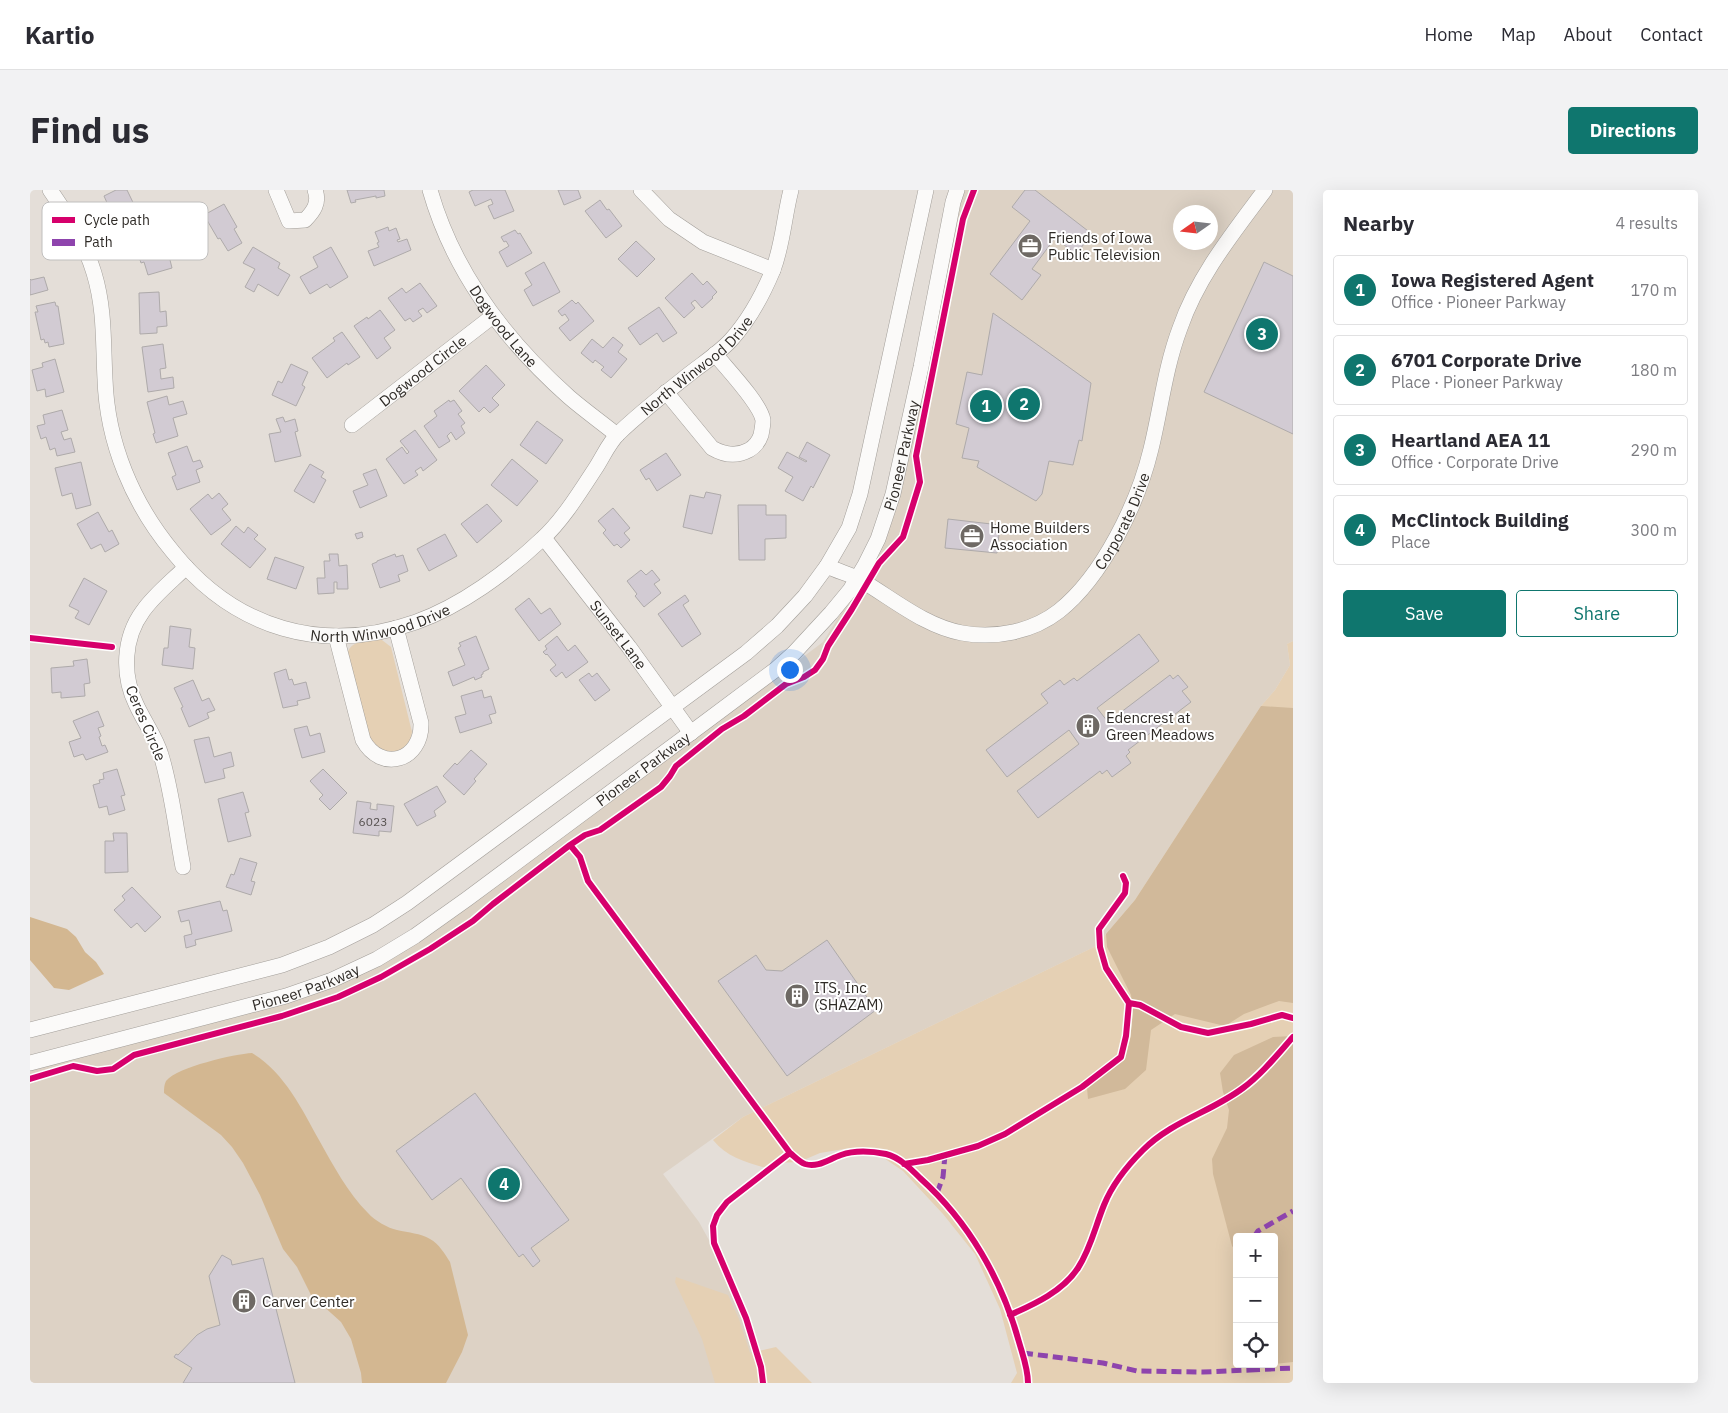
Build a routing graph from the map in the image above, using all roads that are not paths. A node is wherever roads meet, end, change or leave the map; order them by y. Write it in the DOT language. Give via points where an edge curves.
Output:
graph roads {
  1 [pos="50,190"];
  2 [pos="276,190"];
  3 [pos="315,190"];
  4 [pos="430,190"];
  5 [pos="641,190"];
  6 [pos="791,190"];
  7 [pos="926,190"];
  8 [pos="957,190"];
  9 [pos="1265,190"];
  10 [pos="58,202"];
  11 [pos="89,260"];
  12 [pos="773,270"];
  13 [pos="493,316"];
  14 [pos="715,354"];
  15 [pos="666,392"];
  16 [pos="352,425"];
  17 [pos="617,435"];
  18 [pos="544,538"];
  19 [pos="827,566"];
  20 [pos="186,567"];
  21 [pos="857,578"];
  22 [pos="396,628"];
  23 [pos="336,636"];
  24 [pos="672,708"];
  25 [pos="691,733"];
  26 [pos="183,867"];
  27 [pos="30,1030"];
  28 [pos="30,1063"];
  1 -- 10 [label="street, North Winwood Drive"];
  2 -- 3 [label="street" via="289,221 305,220 315,210"];
  4 -- 13 [label="street, Dogwood Lane" via="452,250"];
  5 -- 12 [label="street" via="669,219 691,235"];
  6 -- 12 [label="street, North Winwood Drive" via="782,242"];
  7 -- 19 [label="street, Pioneer Parkway" via="860,494 849,528"];
  8 -- 21 [label="street, Pioneer Parkway" via="893,494 878,539"];
  9 -- 21 [label="street, Corporate Drive" via="1227,241 1194,294 1170,358 1142,480 1116,538 1073,598 1057,612 1028,628 981,636 942,628"];
  11 -- 20 [label="street, North Winwood Drive" via="104,323 105,381 115,443 138,501 154,528"];
  12 -- 14 [label="street, North Winwood Drive" via="732,339"];
  13 -- 16 [label="street, Dogwood Circle"];
  13 -- 17 [label="street, Dogwood Lane" via="526,355 569,397"];
  14 -- 15 [label="street, North Winwood Drive"];
  14 -- 15 [label="street" via="758,407 763,419 759,439 752,449 731,455 712,448"];
  15 -- 17 [label="street, North Winwood Drive"];
  17 -- 18 [label="street, North Winwood Drive" via="579,494"];
  18 -- 22 [label="street, North Winwood Drive" via="462,600"];
  18 -- 24 [label="street, Sunset Lane"];
  19 -- 21 [label="street, Corporate Drive"];
  19 -- 24 [label="street, Pioneer Parkway" via="777,626"];
  20 -- 23 [label="street, North Winwood Drive" via="235,608 262,622 306,635"];
  20 -- 26 [label="street, Ceres Circle" via="143,611 135,625 126,659 130,691 161,754"];
  21 -- 25 [label="street, Pioneer Parkway" via="831,614 794,653"];
  22 -- 23 [label="street, North Winwood Drive"];
  22 -- 23 [label="street" via="421,733 411,752 389,760 377,756 363,740"];
  24 -- 25 [label="street, Sunset Lane"];
  24 -- 27 [label="street, Pioneer Parkway" via="373,925 282,965"];
  25 -- 28 [label="street, Pioneer Parkway" via="430,925 377,959 332,980 286,996"];
}
